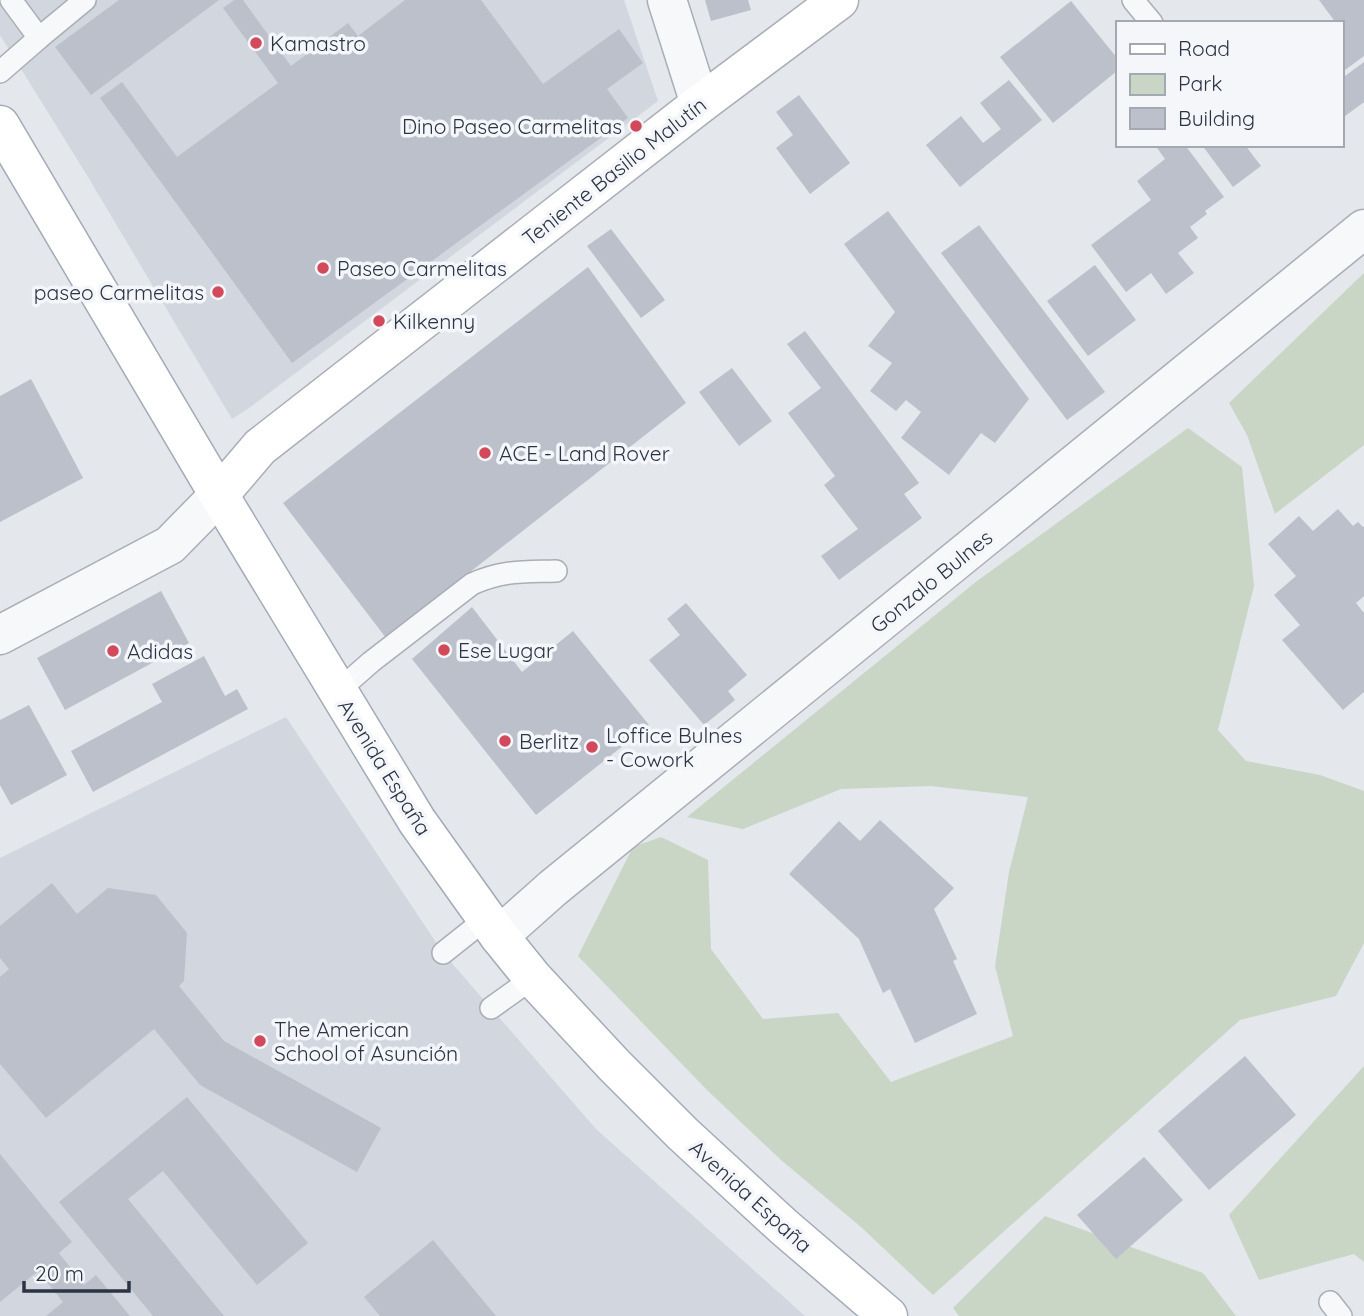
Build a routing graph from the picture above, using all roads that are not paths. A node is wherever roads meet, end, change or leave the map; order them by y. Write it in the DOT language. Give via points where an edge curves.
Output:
graph roads {
  1 [pos="11,0"];
  2 [pos="85,0"];
  3 [pos="667,0"];
  4 [pos="839,0"];
  5 [pos="39,38"];
  6 [pos="0,72"];
  7 [pos="700,104"];
  8 [pos="0,125"];
  9 [pos="1364,229"];
  10 [pos="219,495"];
  11 [pos="556,571"];
  12 [pos="0,635"];
  13 [pos="338,691"];
  14 [pos="493,927"];
  15 [pos="443,953"];
  16 [pos="533,978"];
  17 [pos="491,1008"];
  18 [pos="888,1316"];
  1 -- 5 [label="lane"];
  2 -- 5 [label="lane"];
  3 -- 7 [label="street"];
  4 -- 7 [label="main road, Teniente Basilio Malutín"];
  5 -- 6 [label="lane"];
  7 -- 10 [label="main road, Teniente Basilio Malutín" via="260,447"];
  8 -- 10 [label="main road, Avenida España"];
  9 -- 14 [label="street, Gonzalo Bulnes" via="552,888"];
  10 -- 12 [label="street" via="170,545"];
  10 -- 13 [label="main road, Avenida España"];
  11 -- 13 [label="lane" via="491,575 472,584"];
  13 -- 14 [label="main road, Avenida España" via="417,821"];
  14 -- 15 [label="lane"];
  14 -- 16 [label="main road, Avenida España"];
  16 -- 17 [label="lane"];
  16 -- 18 [label="main road, Avenida España" via="683,1134"];
}
